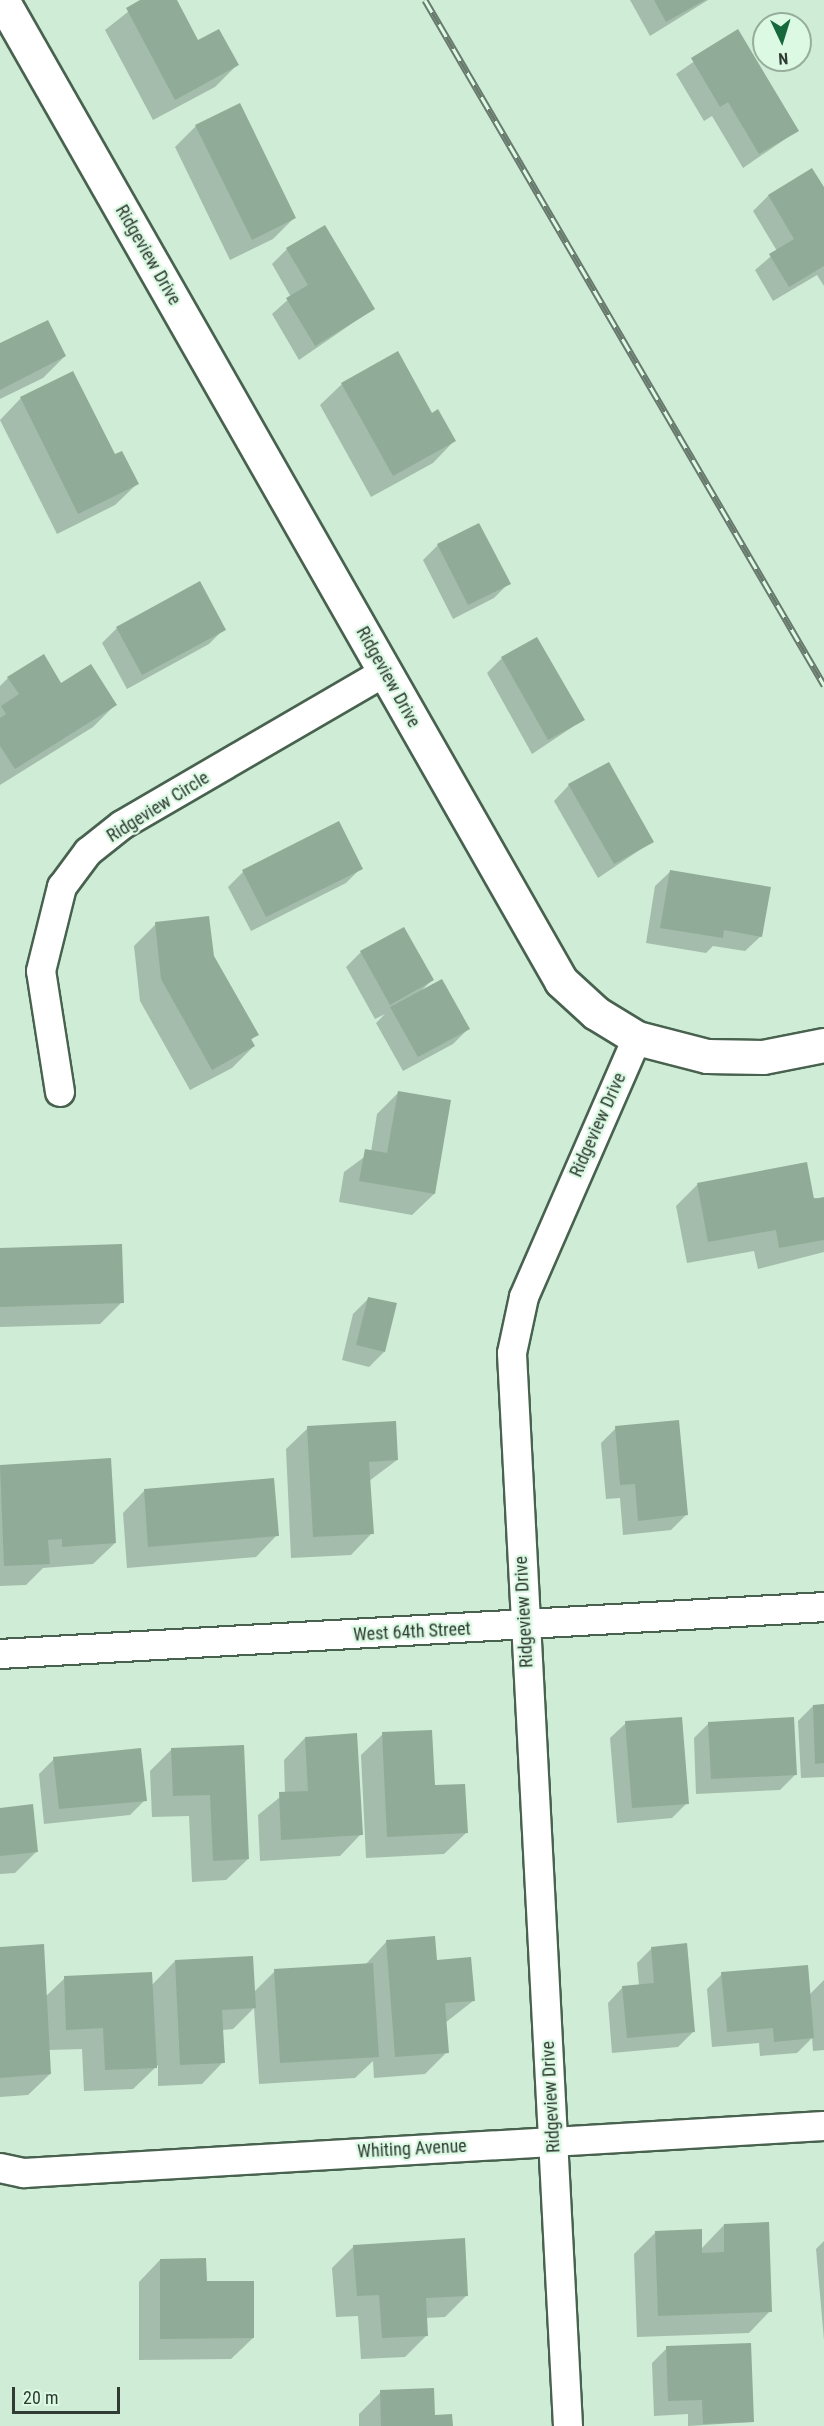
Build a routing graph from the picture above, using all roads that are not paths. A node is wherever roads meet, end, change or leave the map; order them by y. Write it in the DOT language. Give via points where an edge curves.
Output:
graph roads {
  1 [pos="2,0"];
  2 [pos="385,672"];
  3 [pos="637,1038"];
  4 [pos="824,1045"];
  5 [pos="60,1092"];
  6 [pos="824,1607"];
  7 [pos="525,1626"];
  8 [pos="0,1654"];
  9 [pos="824,2126"];
  10 [pos="553,2140"];
  11 [pos="0,2168"];
  12 [pos="568,2426"];
  1 -- 2 [label="street, Ridgeview Drive"];
  2 -- 3 [label="street, Ridgeview Drive" via="561,981 596,1013"];
  2 -- 5 [label="street, Ridgeview Circle" via="122,825 75,870 62,887 41,971"];
  3 -- 4 [label="street" via="707,1056 763,1057"];
  3 -- 7 [label="street, Ridgeview Drive" via="528,1286 512,1353"];
  6 -- 7 [label="street, West 64th Street"];
  7 -- 8 [label="street, West 64th Street"];
  7 -- 10 [label="street, Ridgeview Drive"];
  9 -- 10 [label="street, Whiting Avenue"];
  10 -- 11 [label="street, Whiting Avenue" via="24,2173"];
  10 -- 12 [label="street, Ridgeview Drive"];
}
